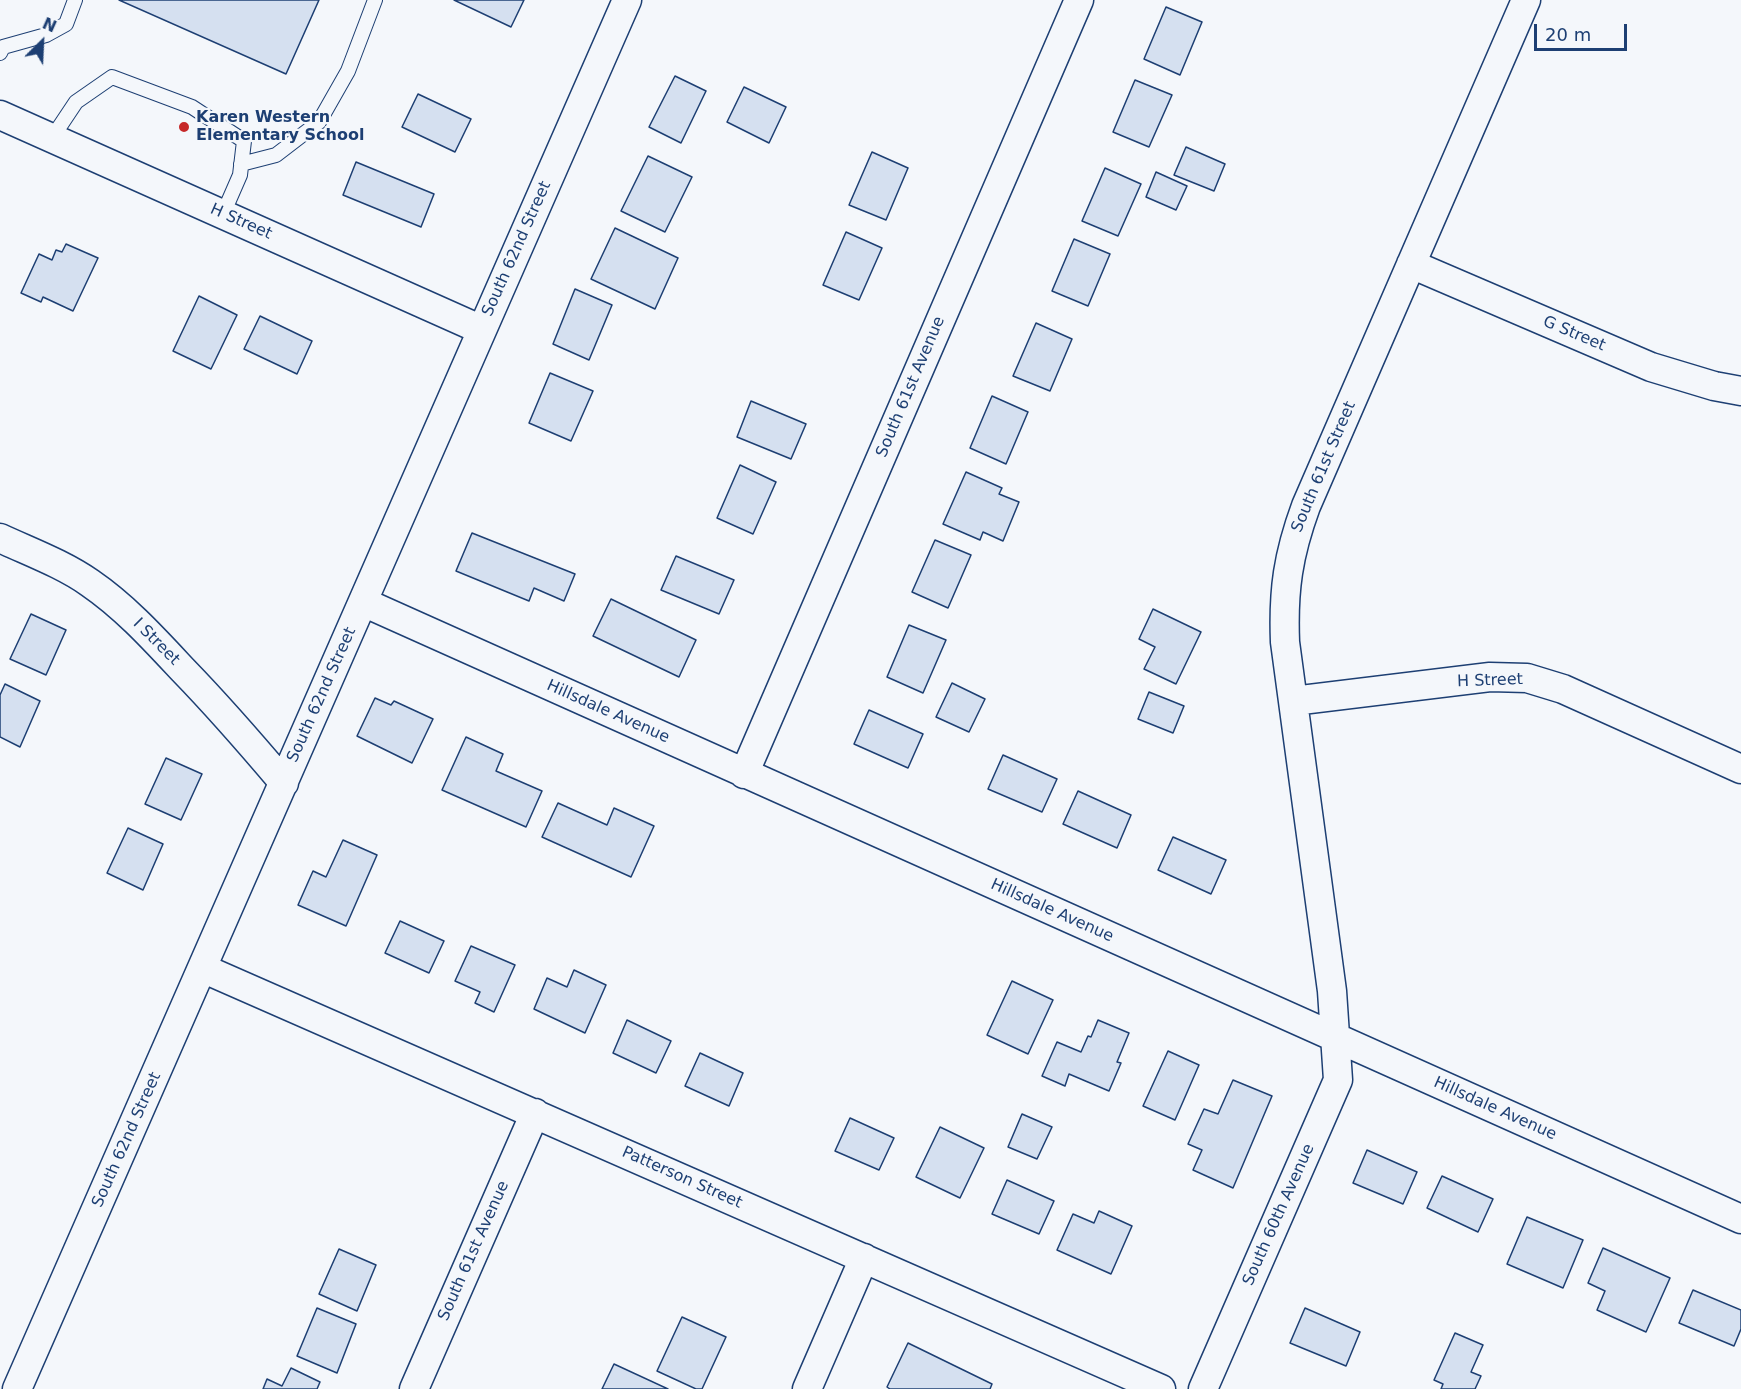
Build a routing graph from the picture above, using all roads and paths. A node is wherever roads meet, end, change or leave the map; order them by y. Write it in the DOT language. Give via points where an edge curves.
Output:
graph roads {
  1 [pos="75,0"];
  2 [pos="375,0"];
  3 [pos="627,0"];
  4 [pos="1078,0"];
  5 [pos="1526,0"];
  6 [pos="1,47"];
  7 [pos="0,115"];
  8 [pos="52,138"];
  9 [pos="241,164"];
  10 [pos="223,214"];
  11 [pos="1411,264"];
  12 [pos="482,330"];
  13 [pos="1741,391"];
  14 [pos="0,537"];
  15 [pos="363,602"];
  16 [pos="1293,701"];
  17 [pos="1741,769"];
  18 [pos="744,774"];
  19 [pos="284,783"];
  20 [pos="202,968"];
  21 [pos="1335,1038"];
  22 [pos="535,1113"];
  23 [pos="1741,1219"];
  24 [pos="864,1258"];
  25 [pos="17,1389"];
  26 [pos="414,1389"];
  27 [pos="807,1389"];
  28 [pos="1161,1389"];
  29 [pos="1203,1389"];
  1 -- 6 [label="lane" via="66,24 46,35"];
  2 -- 9 [label="lane" via="348,71 319,122 276,155"];
  3 -- 12 [label="street, South 62nd Street"];
  4 -- 18 [label="street, South 61st Avenue"];
  5 -- 11 [label="street, South 61st Street"];
  7 -- 8 [label="street, H Street"];
  8 -- 9 [label="lane" via="76,102 112,77 192,107 244,141"];
  8 -- 10 [label="street, H Street"];
  9 -- 10 [label="lane"];
  10 -- 12 [label="street, H Street"];
  11 -- 13 [label="street, G Street" via="1651,367"];
  11 -- 16 [label="street, South 61st Street" via="1293,541 1284,608"];
  12 -- 15 [label="street, South 62nd Street"];
  14 -- 19 [label="street, I Street" via="67,569 117,604 158,642"];
  15 -- 18 [label="street, Hillsdale Avenue"];
  15 -- 19 [label="street, South 62nd Street"];
  16 -- 17 [label="street, H Street" via="1490,677 1527,678 1563,689"];
  16 -- 21 [label="street, South 61st Street"];
  18 -- 21 [label="street, Hillsdale Avenue"];
  19 -- 20 [label="street, South 62nd Street"];
  20 -- 22 [label="street, Patterson Street"];
  20 -- 25 [label="street, South 62nd Street"];
  21 -- 23 [label="street, Hillsdale Avenue"];
  21 -- 29 [label="street, South 60th Avenue" via="1338,1080"];
  22 -- 24 [label="street, Patterson Street"];
  22 -- 26 [label="street, South 61st Avenue"];
  24 -- 27 [label="street"];
  24 -- 28 [label="street, Patterson Street"];
}
